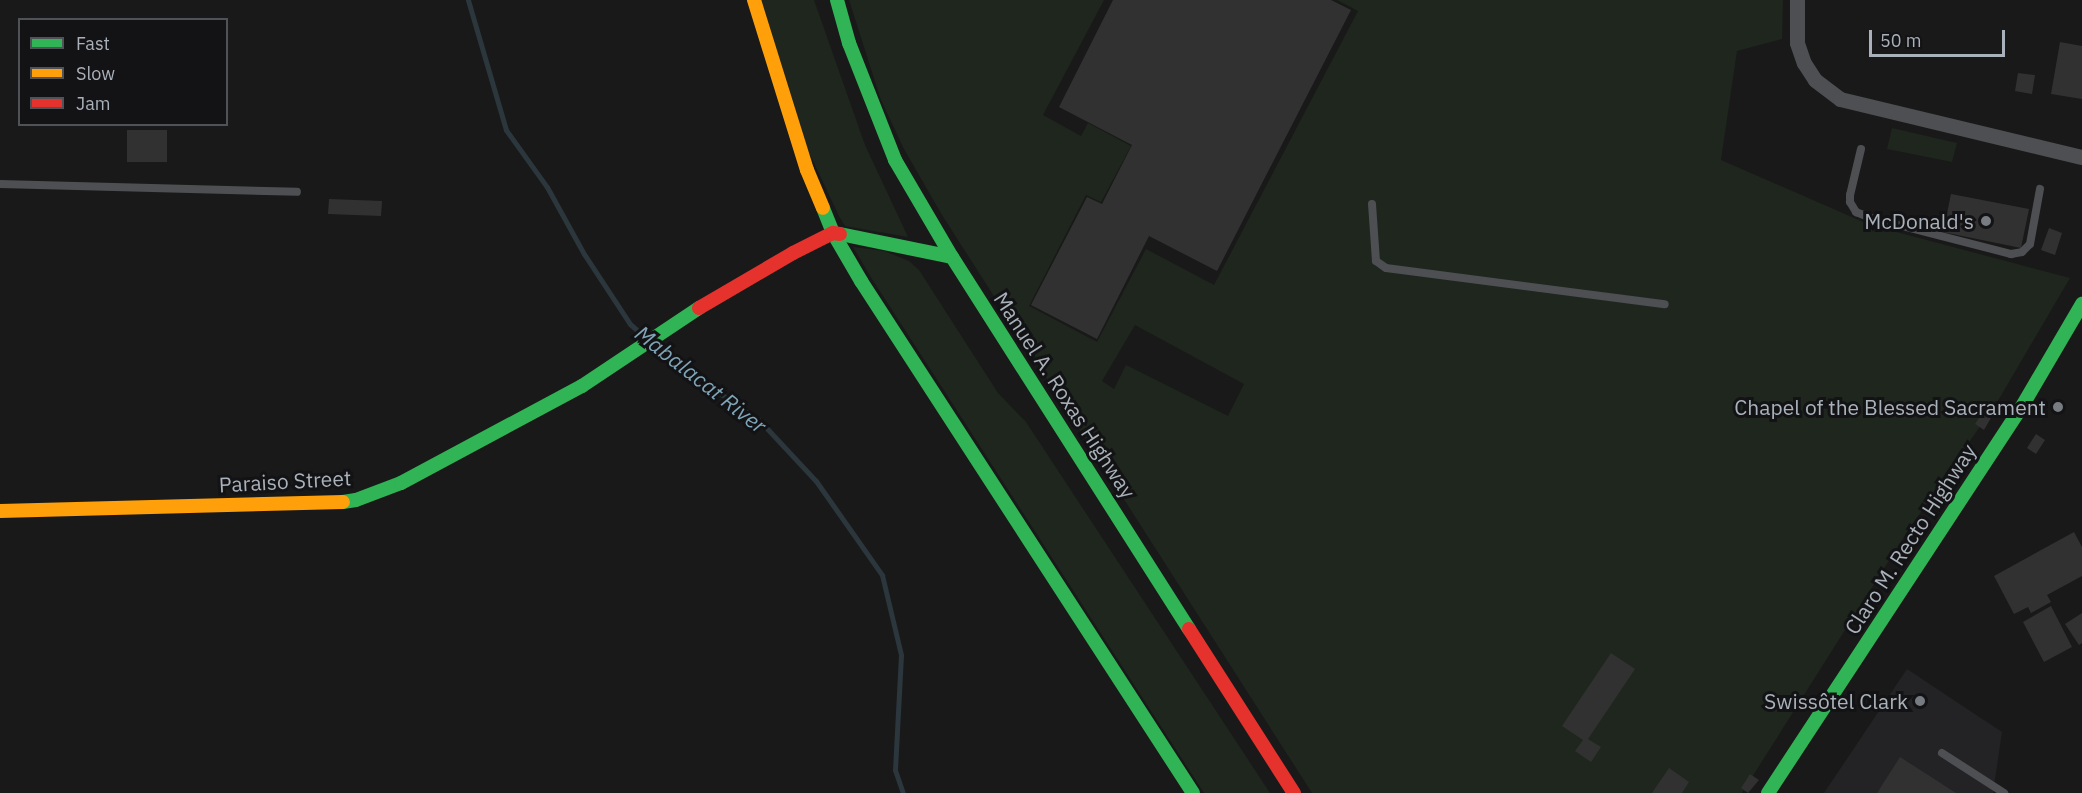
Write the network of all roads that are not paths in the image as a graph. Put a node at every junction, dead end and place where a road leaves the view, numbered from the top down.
1 (754, 0) edge
2 (837, 0) edge
3 (1797, 0) edge
4 (1861, 149) dead end
5 (2082, 158) edge
6 (0, 184) edge
7 (2040, 189) dead end
8 (297, 192) dead end
9 (1372, 204) dead end
10 (833, 233) junction
11 (952, 257) junction
12 (1665, 304) dead end
13 (2082, 304) edge
14 (2078, 322) edge
15 (0, 511) edge
16 (1942, 753) dead end
17 (1193, 793) edge
18 (1294, 793) edge
19 (1768, 793) edge
20 (2004, 793) edge

1 - 10 main road
2 - 11 main road, Manuel A. Roxas Highway
3 - 5 street
4 - 7 lane
6 - 8 lane
9 - 12 lane
10 - 11 main road
10 - 15 main road, Paraiso Street
10 - 17 main road
11 - 18 main road, Manuel A. Roxas Highway
13 - 14 main road, Claro M. Recto Highway
14 - 19 main road, Claro M. Recto Highway
16 - 20 lane

